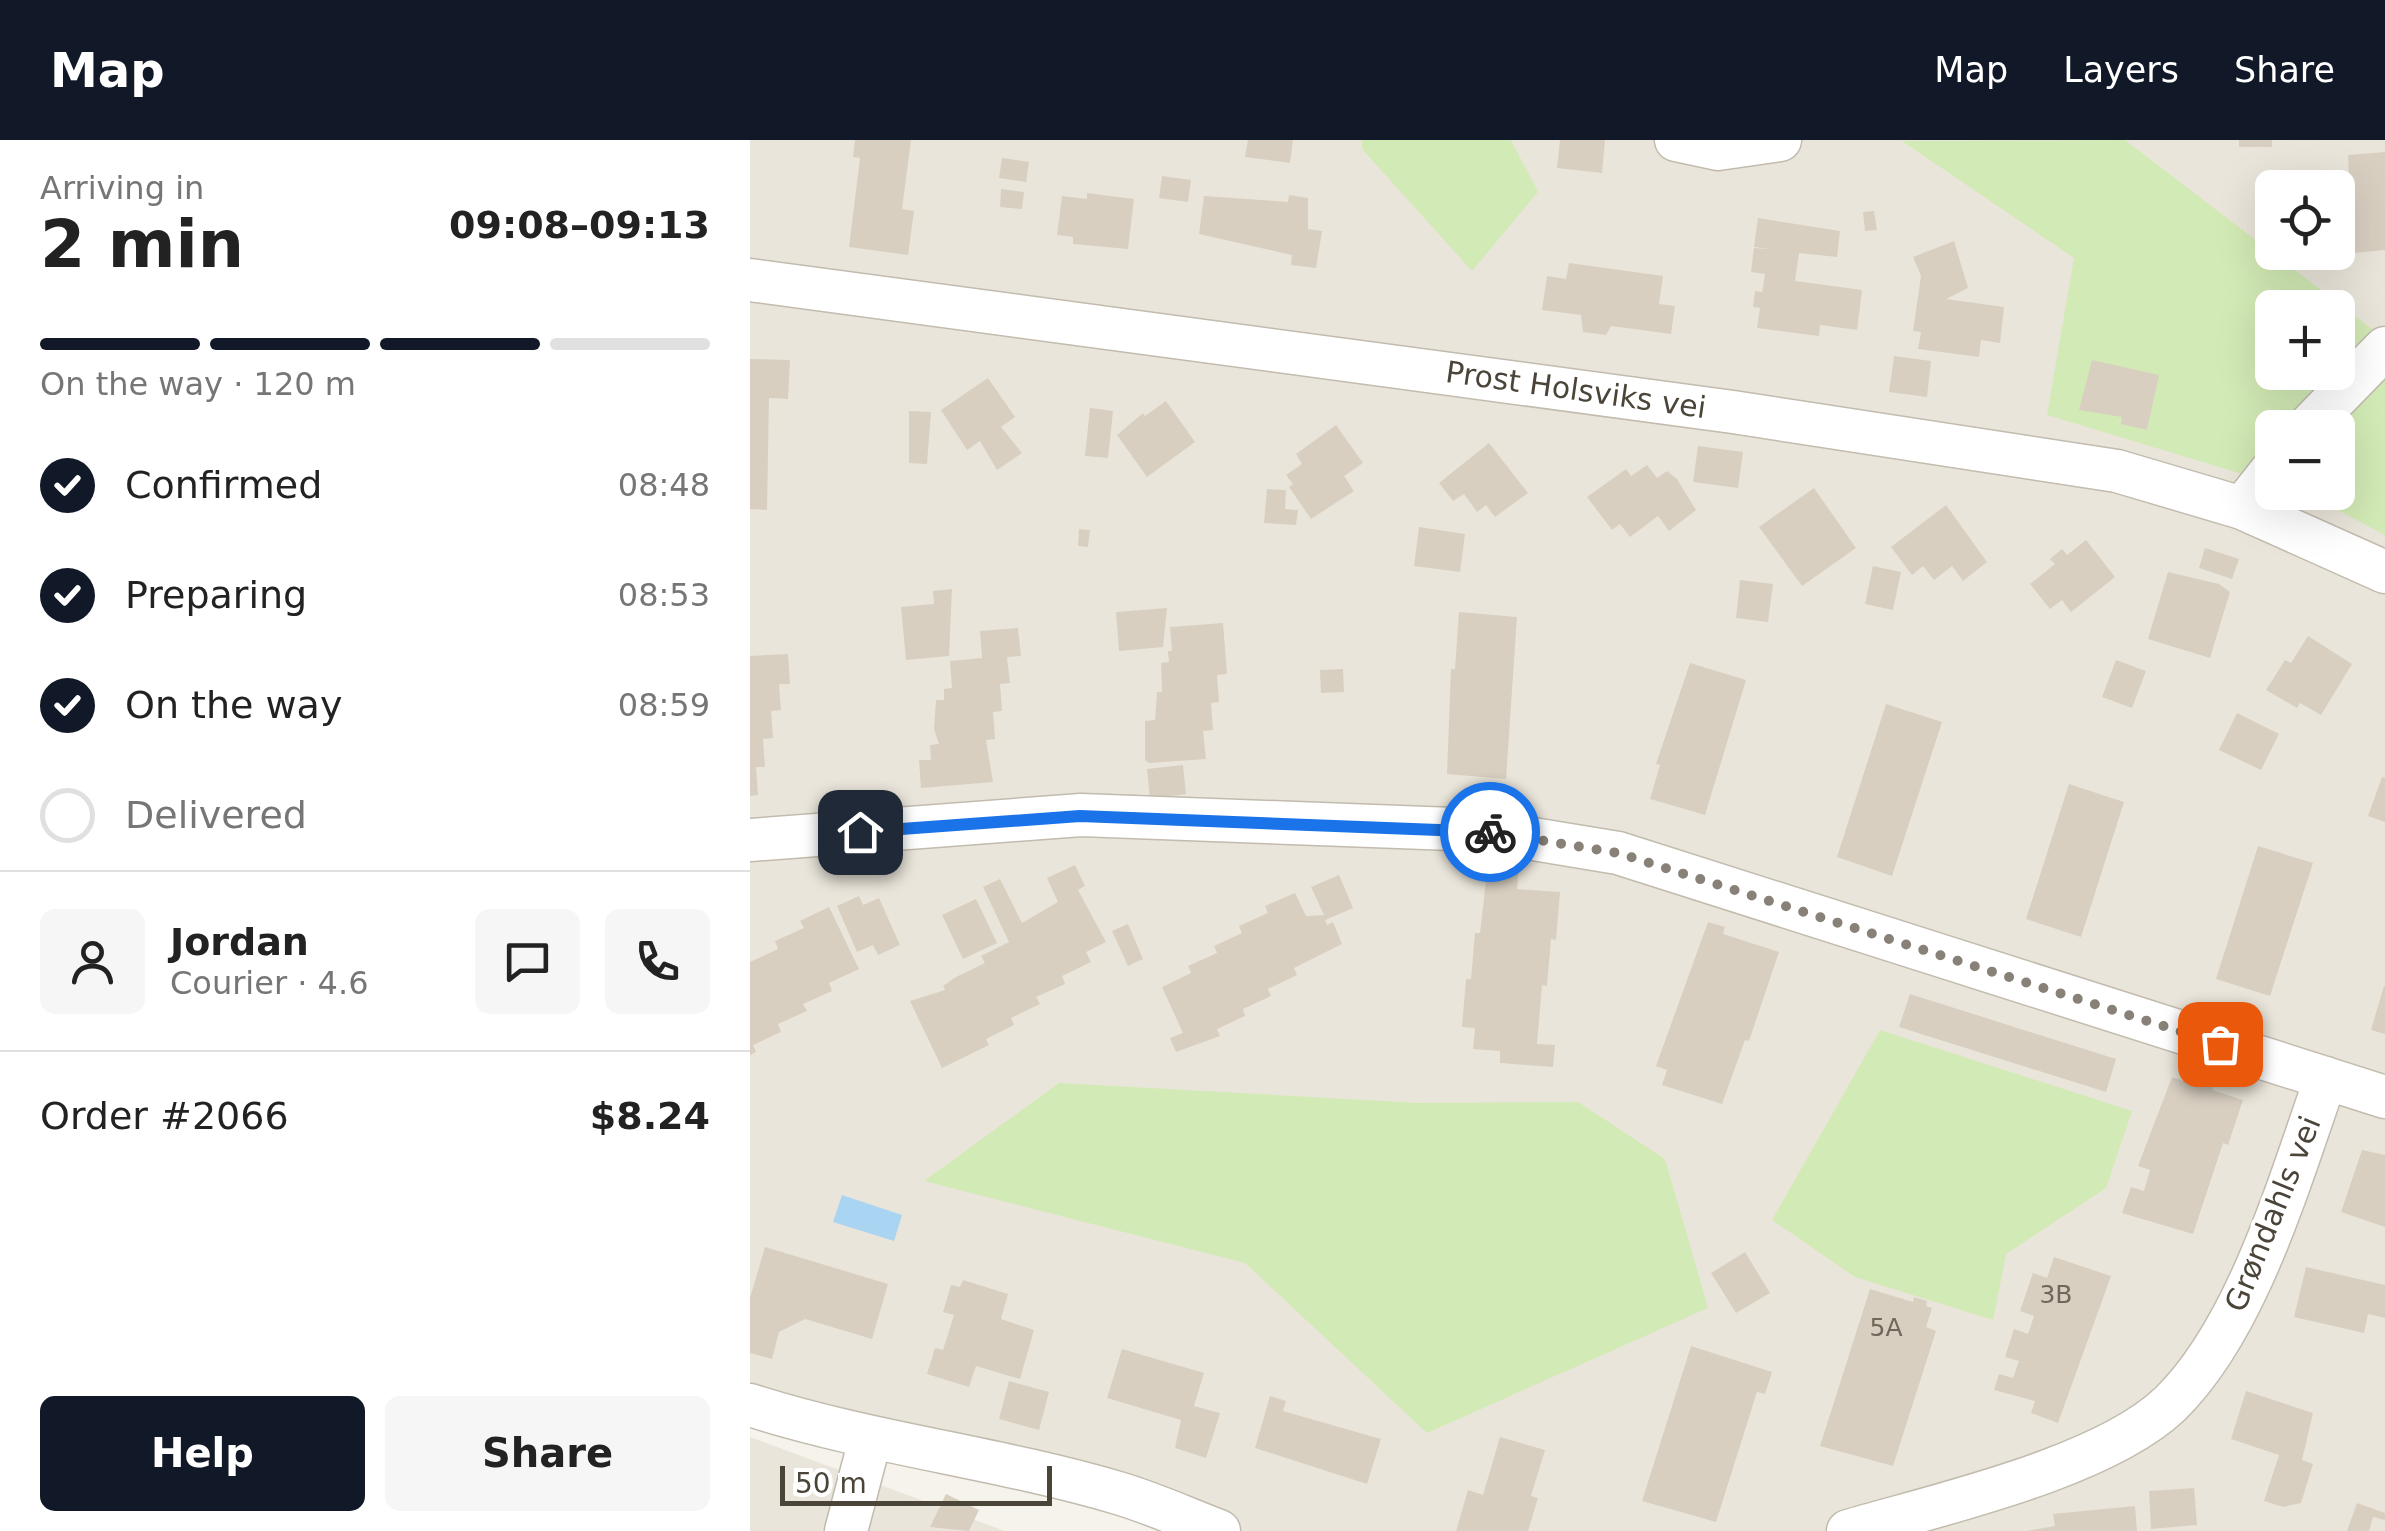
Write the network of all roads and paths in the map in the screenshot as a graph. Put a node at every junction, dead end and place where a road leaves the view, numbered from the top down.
1 (1676, 140) edge
2 (1780, 140) edge
3 (750, 280) edge
4 (2385, 348) edge
5 (2325, 410) edge
6 (2255, 492) edge
7 (2242, 508) junction
8 (2385, 572) edge
9 (750, 840) edge
10 (2326, 1078) junction
11 (2385, 1097) edge
12 (750, 1405) edge
13 (870, 1440) junction
14 (846, 1531) edge
15 (1219, 1531) edge
16 (1848, 1531) edge

1 - 2 street
3 - 7 street, Prost Holsviks vei
4 - 5 street
6 - 7 street
7 - 8 street, Prost Holsviks vei
9 - 10 street
10 - 11 street
10 - 16 street, Grøndahls vei
12 - 13 street
13 - 14 street
13 - 15 street

